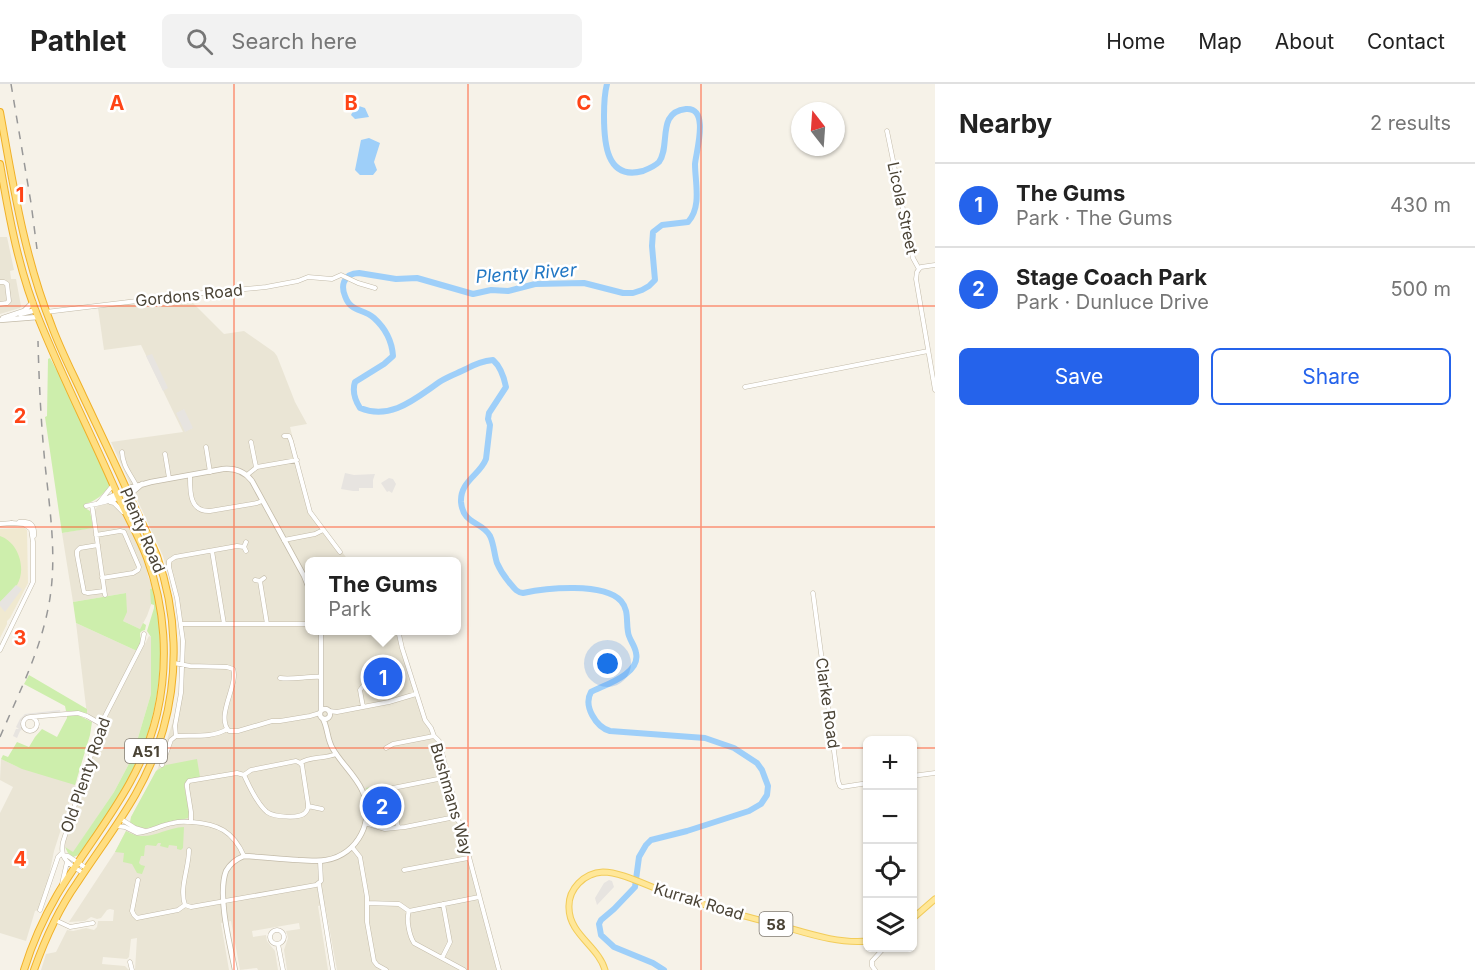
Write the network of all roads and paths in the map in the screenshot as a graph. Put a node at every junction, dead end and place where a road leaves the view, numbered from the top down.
1 (0, 112) edge
2 (887, 131) dead end
3 (0, 164) edge
4 (935, 265) edge
5 (919, 269) junction
6 (0, 282) edge
7 (375, 288) dead end
8 (33, 302) junction
9 (0, 304) edge
10 (46, 312) junction
11 (37, 314) junction
12 (0, 319) edge
13 (928, 351) junction
14 (745, 387) dead end
15 (935, 390) edge
16 (284, 436) dead end
17 (251, 442) dead end
18 (206, 447) dead end
19 (122, 452) dead end
20 (165, 454) dead end
21 (297, 460) junction
22 (256, 468) junction
23 (210, 471) junction
24 (188, 475) junction
25 (248, 476) junction
26 (169, 478) junction
27 (113, 484) junction
28 (137, 487) junction
29 (127, 491) junction
30 (118, 495) junction
31 (262, 500) junction
32 (108, 501) junction
33 (100, 502) junction
34 (92, 505) junction
35 (86, 506) dead end
36 (128, 516) junction
37 (0, 524) edge
38 (322, 530) junction
39 (96, 535) junction
40 (284, 540) junction
41 (98, 544) junction
42 (245, 547) dead end
43 (212, 551) junction
44 (340, 552) dead end
45 (102, 578) junction
46 (305, 579) edge
47 (260, 580) dead end
48 (813, 593) dead end
49 (181, 624) junction
50 (224, 624) junction
51 (267, 624) junction
52 (305, 625) edge
53 (144, 634) dead end
54 (320, 635) edge
55 (399, 635) edge
56 (0, 648) edge
57 (173, 666) junction
58 (182, 666) junction
59 (371, 670) dead end
60 (321, 676) junction
61 (280, 678) dead end
62 (416, 694) junction
63 (363, 707) junction
64 (325, 714) junction
65 (52, 716) junction
66 (30, 717) junction
67 (101, 724) junction
68 (37, 727) junction
69 (227, 729) junction
70 (176, 736) junction
71 (434, 736) junction
72 (386, 748) dead end
73 (335, 752) junction
74 (300, 764) junction
75 (162, 765) dead end
76 (935, 773) edge
77 (244, 775) junction
78 (917, 775) edge
79 (448, 777) junction
80 (863, 784) edge
81 (308, 806) junction
82 (322, 808) dead end
83 (455, 817) junction
84 (121, 819) junction
85 (191, 822) junction
86 (366, 823) junction
87 (105, 824) junction
88 (117, 826) junction
89 (398, 828) junction
90 (145, 831) junction
91 (352, 847) junction
92 (189, 850) dead end
93 (62, 854) junction
94 (242, 857) junction
95 (468, 858) junction
96 (66, 861) junction
97 (318, 861) junction
98 (77, 865) junction
99 (404, 870) dead end
100 (85, 871) junction
101 (138, 880) dead end
102 (318, 884) junction
103 (60, 890) junction
104 (479, 897) junction
105 (935, 899) edge
106 (224, 901) junction
107 (367, 903) junction
108 (443, 904) junction
109 (185, 905) junction
110 (40, 910) dead end
111 (409, 911) junction
112 (917, 915) edge
113 (54, 920) junction
114 (93, 923) dead end
115 (863, 941) edge
116 (278, 944) dead end
117 (881, 952) edge
118 (442, 958) junction
119 (130, 962) dead end
120 (24, 970) edge
121 (34, 970) edge
122 (132, 970) edge
123 (235, 970) edge
124 (283, 970) edge
125 (333, 970) edge
126 (386, 970) edge
127 (464, 970) edge
128 (499, 970) edge
129 (606, 970) edge
130 (875, 970) edge

1 - 10 highway, Plenty Road / A51
2 - 5 street, Licola Street
3 - 8 highway, Plenty Road / A51
4 - 5 street
5 - 13 street, Licola Street
6 - 9 street
7 - 10 street, Gordons Road
8 - 11 highway, Plenty Road / A51
8 - 12 street
10 - 11 highway, Gordons Road
10 - 29 highway, Plenty Road / A51
11 - 12 street, Gordons Road
11 - 27 highway, Plenty Road / A51
13 - 14 street
13 - 15 street, Licola Street
16 - 21 street
17 - 22 street
18 - 23 street
19 - 28 street, Plenty Road
20 - 26 street
21 - 22 street
21 - 38 street
22 - 25 street
23 - 24 street
23 - 25 street
24 - 26 street
24 - 31 street
25 - 31 street
26 - 28 street
27 - 30 highway, Plenty Road / A51
27 - 33 street
28 - 29 street
29 - 30 highway
29 - 57 highway, Plenty Road / A51
30 - 32 street
30 - 33 street
30 - 36 highway, Plenty Road / A51
31 - 40 street
32 - 33 street
32 - 36 street
33 - 34 street
34 - 35 street
34 - 39 street
36 - 87 highway, Plenty Road / A51
37 - 56 street
38 - 40 street
38 - 44 street
39 - 41 street
39 - 45 street
40 - 46 street
41 - 45 street
41 - 45 street
42 - 43 street
43 - 49 street
43 - 50 street
47 - 51 street
48 - 80 street, Clarke Road
49 - 50 street
49 - 58 street
50 - 51 street
51 - 52 street
53 - 67 street, Old Plenty Road
54 - 60 street
55 - 62 street, Bushmans Way
57 - 58 street
57 - 84 highway, Plenty Road / A51
58 - 69 street
58 - 70 street
59 - 63 street
60 - 61 street
60 - 64 street
62 - 63 street
62 - 71 street, Bushmans Way
63 - 64 street
64 - 69 street
64 - 73 street
65 - 66 street
65 - 67 street
65 - 68 street
66 - 68 street
66 - 68 street
67 - 93 street, Old Plenty Road
69 - 70 street
70 - 75 street
71 - 72 street
71 - 79 street, Bushmans Way
73 - 74 street
73 - 86 street
74 - 77 street
74 - 81 street
76 - 78 street
77 - 81 street
77 - 85 street
79 - 83 street, Bushmans Way
79 - 89 street
81 - 82 street
83 - 89 street
83 - 95 street, Bushmans Way
84 - 87 highway
84 - 88 highway, Plenty Road / A51
84 - 90 street
85 - 90 street
85 - 94 street
86 - 89 street
86 - 91 street
87 - 98 highway, Plenty Road / A51
88 - 90 street
88 - 100 highway, Plenty Road / A51
91 - 97 street
91 - 107 street
92 - 109 street
93 - 96 street, Old Plenty Road
93 - 98 street, Old Plenty Road
93 - 110 street, Old Plenty Road
94 - 97 street
94 - 106 street
95 - 99 street
95 - 104 street, Bushmans Way
96 - 98 street, Old Plenty Road
96 - 103 street
97 - 102 street
98 - 100 street
98 - 103 highway, Plenty Road / A51
100 - 113 highway, Plenty Road / A51
101 - 109 street
102 - 106 street
102 - 125 street
103 - 120 highway, Plenty Road / A51
104 - 108 street
104 - 128 street, Bushmans Way
105 - 112 main road
106 - 109 street
106 - 123 street
107 - 111 street
107 - 126 street
108 - 111 street
108 - 118 street
111 - 118 street
113 - 114 street
113 - 121 highway, Plenty Road / A51
115 - 129 main road, Kurrak Road / 58
116 - 124 street
117 - 130 street
118 - 127 street
119 - 122 street

